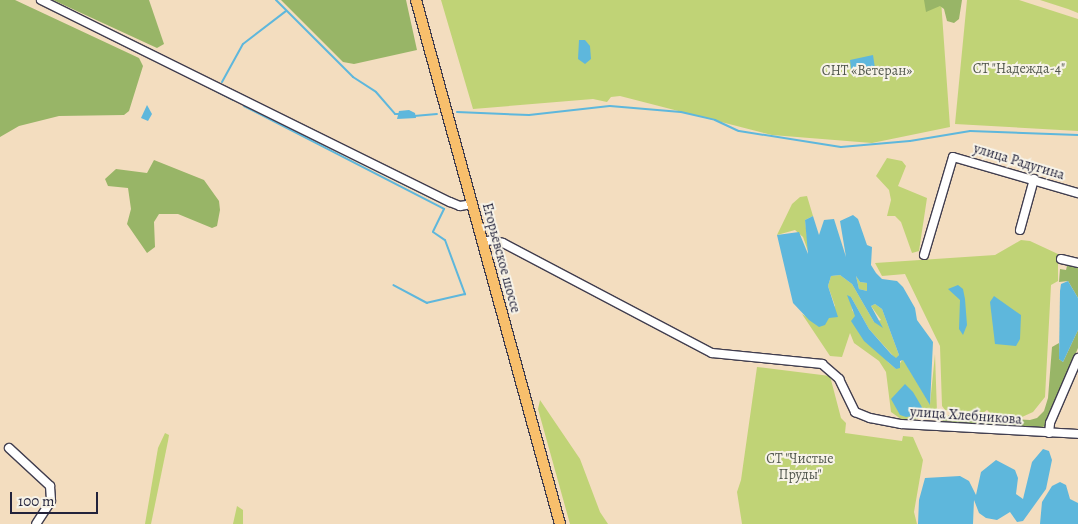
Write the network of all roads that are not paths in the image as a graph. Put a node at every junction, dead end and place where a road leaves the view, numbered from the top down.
1 (41, 0) edge
2 (416, 0) edge
3 (1034, 179) junction
4 (1078, 192) edge
5 (472, 204) junction
6 (1020, 230) dead end
7 (482, 242) junction
8 (924, 255) dead end
9 (1062, 259) dead end
10 (1078, 264) edge
11 (1078, 358) edge
12 (1069, 379) junction
13 (1078, 381) edge
14 (1049, 433) junction
15 (1078, 434) edge
16 (9, 448) dead end
17 (36, 524) edge
18 (560, 524) edge

1 - 5 street
2 - 5 main road, Егорьевское шоссе
3 - 4 street, улица Радугина
3 - 6 street
3 - 8 street, улица Радугина
5 - 7 main road, Егорьевское шоссе
7 - 14 street, улица Хлебникова
7 - 18 main road, Егорьевское шоссе
9 - 10 street
11 - 12 street
12 - 13 street
12 - 14 street
14 - 15 street, улица Хлебникова
16 - 17 street

